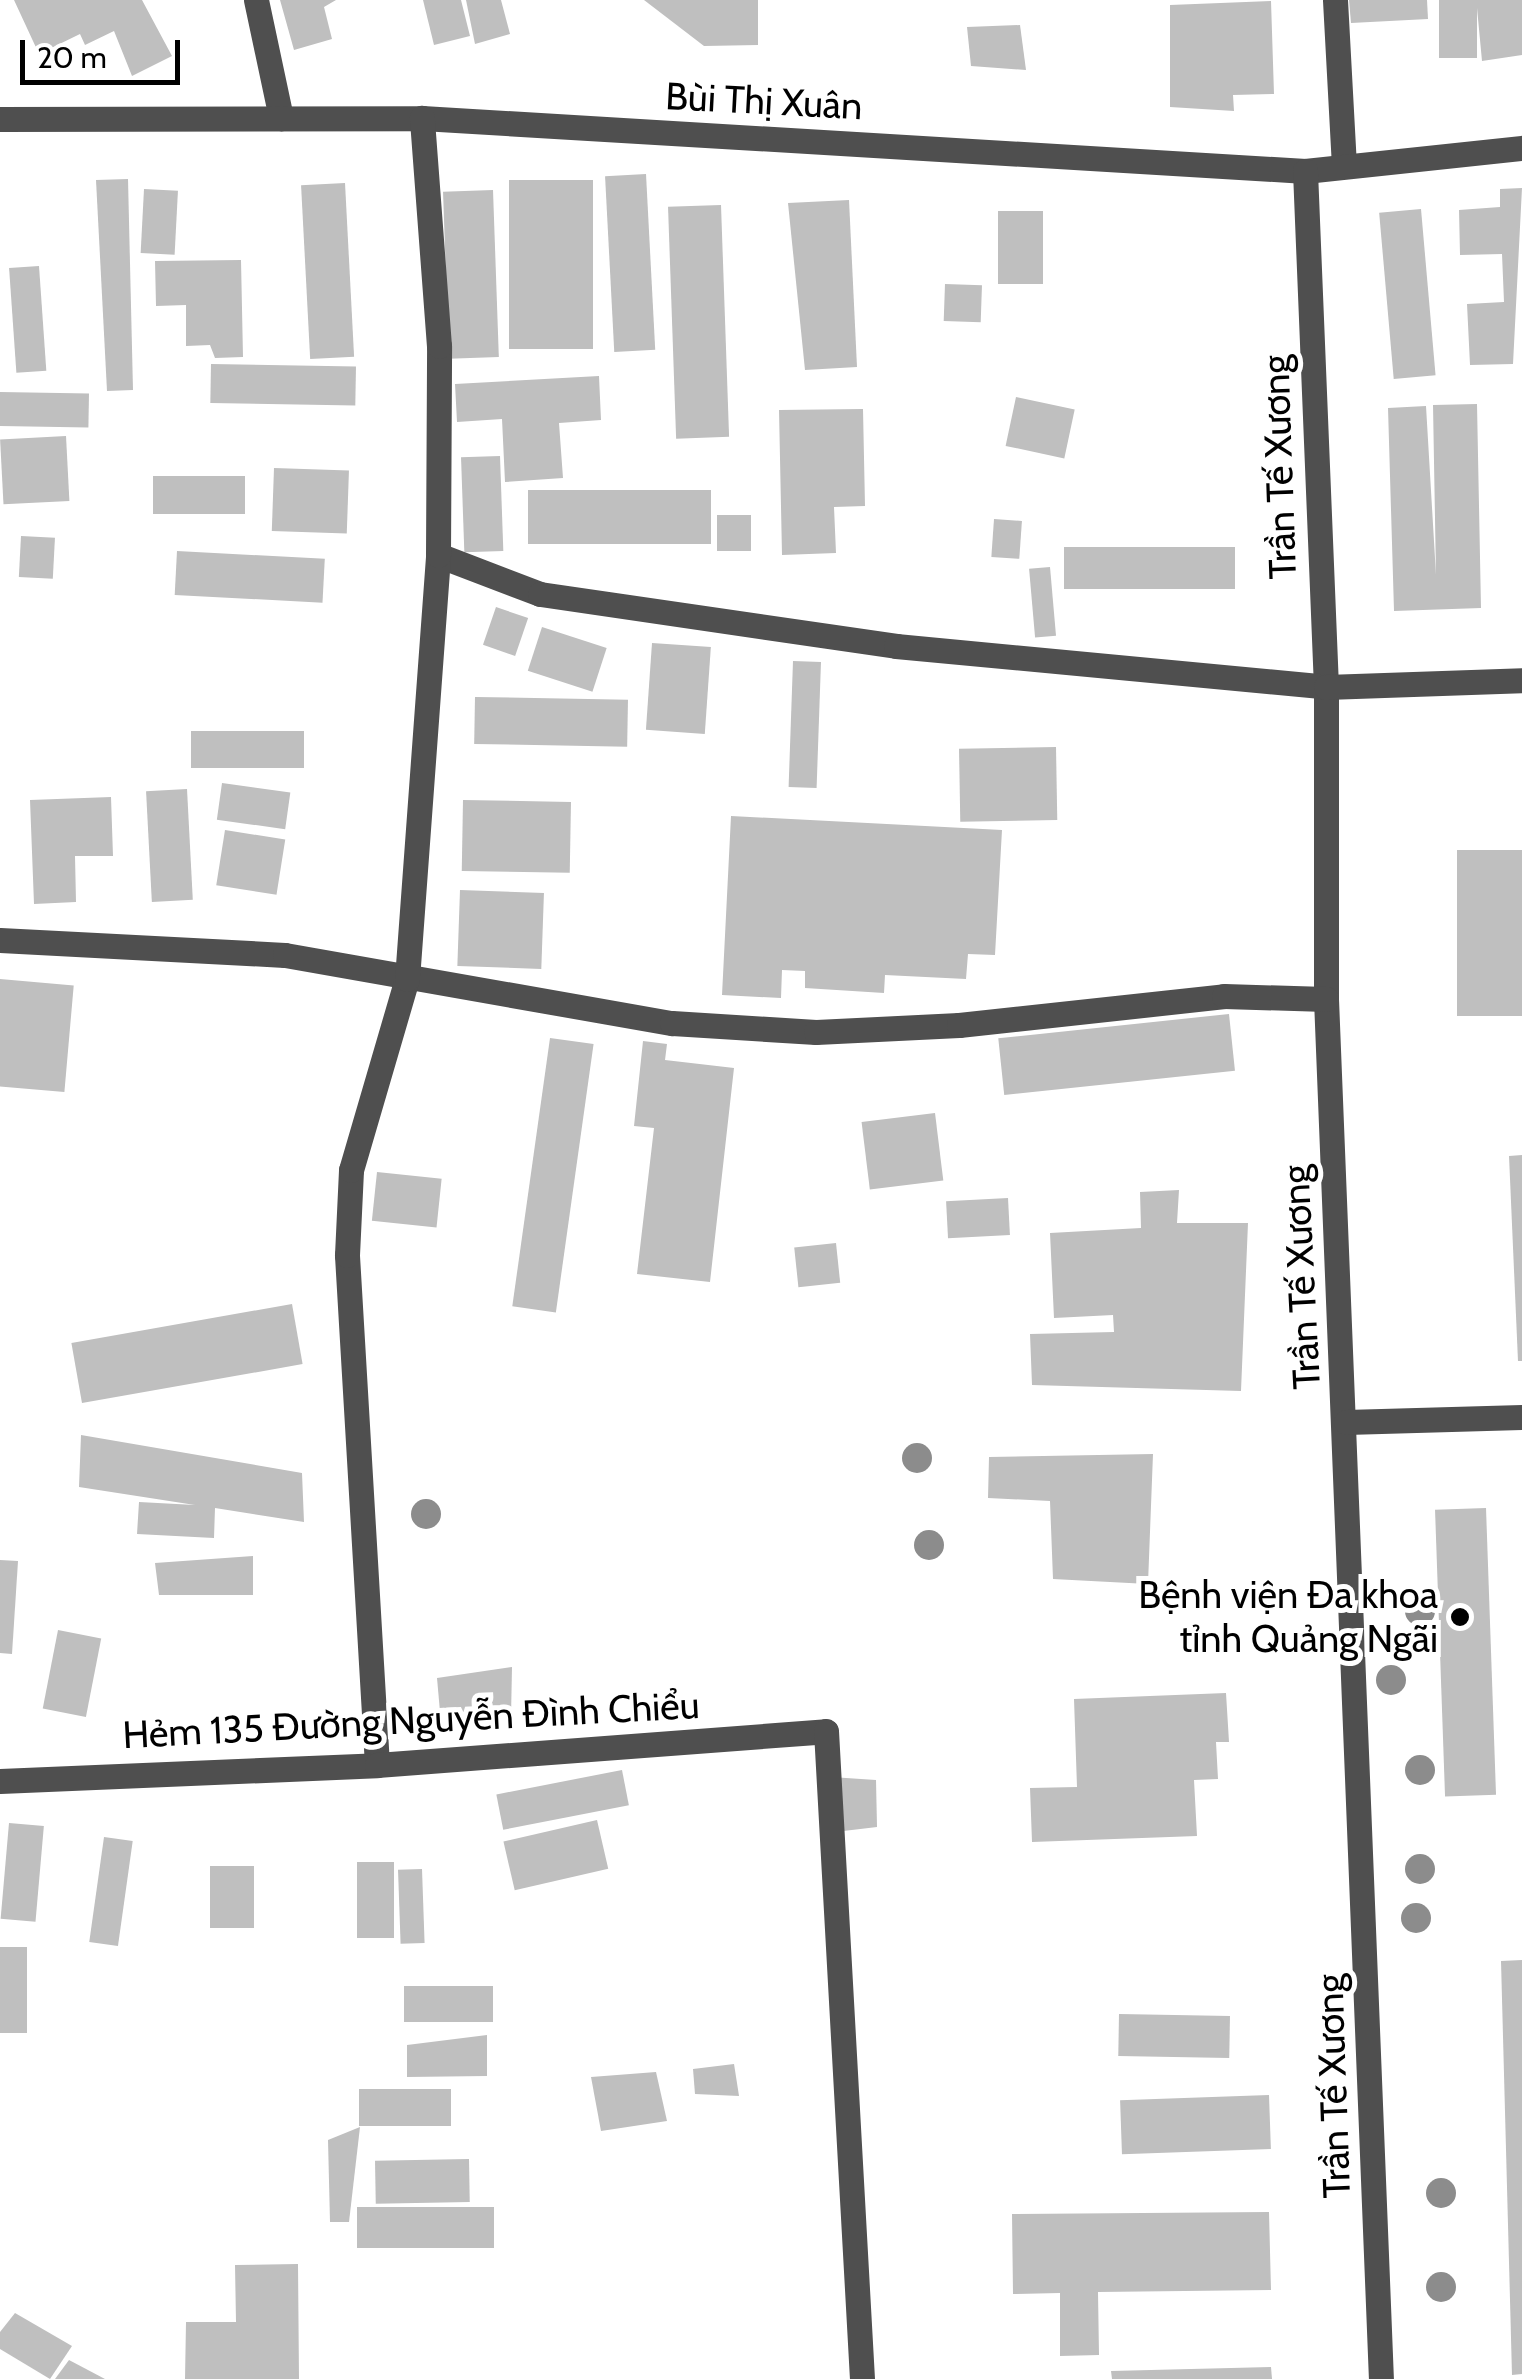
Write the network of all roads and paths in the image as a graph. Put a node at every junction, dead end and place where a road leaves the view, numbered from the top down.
1 (256, 0) edge
2 (1336, 0) edge
3 (280, 118) junction
4 (422, 118) junction
5 (0, 119) edge
6 (1522, 148) edge
7 (1344, 164) junction
8 (1305, 171) junction
9 (438, 554) junction
10 (1522, 680) edge
11 (1326, 686) junction
12 (0, 940) edge
13 (407, 979) junction
14 (1326, 999) junction
15 (1522, 1417) edge
16 (1346, 1422) junction
17 (377, 1765) junction
18 (0, 1781) edge
19 (862, 2379) edge
20 (1381, 2379) edge

1 - 3 street
2 - 7 street
3 - 4 street, Bùi Thị Xuân
3 - 5 street, Bùi Thị Xuân
4 - 8 street, Bùi Thị Xuân
4 - 9 street
6 - 7 street, Bùi Thị Xuân
7 - 8 street, Bùi Thị Xuân
8 - 11 street, Trần Tế Xương
9 - 11 street
9 - 13 street
10 - 11 street
11 - 14 street, Trần Tế Xương
12 - 13 street
13 - 14 street
13 - 17 street
14 - 16 street, Trần Tế Xương
15 - 16 street
16 - 20 street, Trần Tế Xương
17 - 18 street, Hẻm 135 Đường Nguyễn Đình Chiểu
17 - 19 street, Hẻm 135 Đường Nguyễn Đình Chiểu

